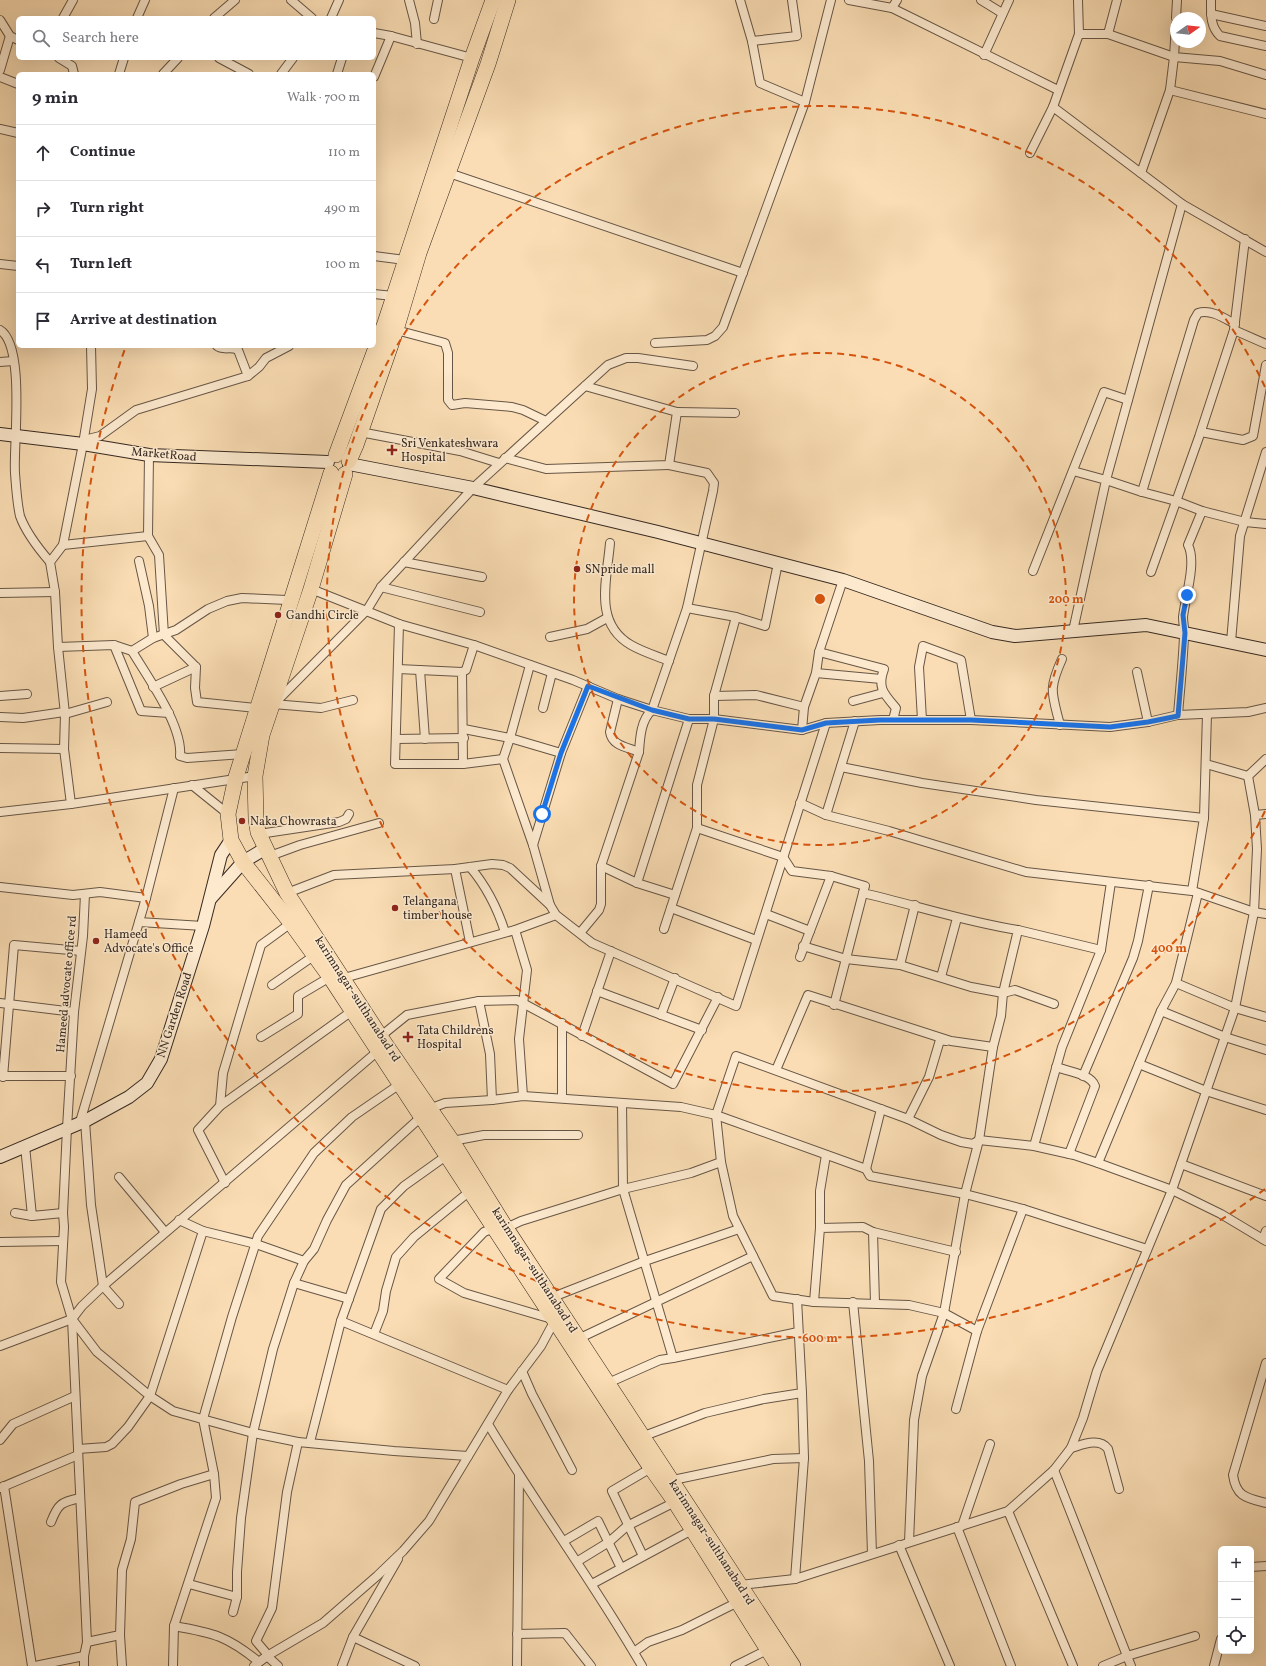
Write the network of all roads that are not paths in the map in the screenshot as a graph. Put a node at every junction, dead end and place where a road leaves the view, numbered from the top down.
1 (73, 0) edge
2 (145, 0) edge
3 (236, 0) edge
4 (291, 0) edge
5 (339, 0) edge
6 (409, 0) edge
7 (438, 0) edge
8 (494, 0) edge
9 (508, 0) edge
10 (740, 0) edge
11 (792, 0) edge
12 (831, 0) edge
13 (849, 0) edge
14 (897, 0) edge
15 (981, 0) edge
16 (1009, 0) edge
17 (1078, 0) edge
18 (1117, 0) edge
19 (1177, 0) edge
20 (1210, 0) edge
21 (892, 8) junction
22 (1176, 12) edge
23 (1002, 13) junction
24 (1211, 14) junction
25 (64, 16) edge
26 (140, 16) edge
27 (216, 16) edge
28 (309, 16) edge
29 (332, 16) edge
30 (434, 19) dead end
31 (0, 20) edge
32 (1266, 26) edge
33 (376, 33) edge
34 (1079, 34) junction
35 (1108, 34) junction
36 (10, 36) junction
37 (391, 36) junction
38 (16, 39) edge
39 (752, 41) junction
40 (417, 44) junction
41 (1266, 46) edge
42 (1175, 48) edge
43 (984, 55) junction
44 (1174, 57) junction
45 (472, 58) junction
46 (62, 60) edge
47 (123, 60) edge
48 (176, 60) edge
49 (223, 60) edge
50 (292, 60) edge
51 (342, 60) edge
52 (0, 70) edge
53 (74, 72) edge
54 (120, 72) edge
55 (165, 72) edge
56 (244, 72) edge
57 (282, 72) edge
58 (338, 72) edge
59 (376, 72) edge
60 (1266, 75) edge
61 (0, 77) edge
62 (16, 83) edge
63 (1058, 90) junction
64 (1170, 90) junction
65 (805, 102) junction
66 (1053, 107) junction
67 (1266, 114) edge
68 (0, 129) edge
69 (16, 133) edge
70 (1030, 153) dead end
71 (442, 171) junction
72 (1141, 173) junction
73 (1182, 204) junction
74 (1245, 239) junction
75 (1266, 252) edge
76 (376, 256) edge
77 (405, 260) junction
78 (0, 264) edge
79 (16, 266) edge
80 (743, 273) junction
81 (376, 294) edge
82 (393, 296) junction
83 (1234, 327) junction
84 (0, 330) edge
85 (384, 330) edge
86 (655, 343) dead end
87 (1266, 344) edge
88 (91, 348) edge
89 (220, 348) edge
90 (232, 348) edge
91 (232, 348) edge
92 (285, 348) edge
93 (13, 361) junction
94 (0, 362) edge
95 (1266, 365) edge
96 (693, 366) dead end
97 (248, 376) junction
98 (585, 386) junction
99 (1128, 400) junction
100 (677, 412) junction
101 (735, 413) dead end
102 (546, 422) junction
103 (360, 432) junction
104 (1201, 432) junction
105 (0, 434) edge
106 (17, 436) junction
107 (84, 442) junction
108 (1266, 452) edge
109 (149, 455) junction
110 (502, 461) junction
111 (340, 465) junction
112 (669, 465) junction
113 (1073, 471) junction
114 (1106, 480) junction
115 (473, 488) junction
116 (1142, 492) junction
117 (1176, 501) junction
118 (1202, 511) junction
119 (1244, 522) junction
120 (1266, 524) edge
121 (148, 536) junction
122 (610, 543) dead end
123 (702, 543) junction
124 (62, 544) junction
125 (139, 561) dead end
126 (50, 562) junction
127 (404, 562) junction
128 (778, 564) junction
129 (1033, 571) dead end
130 (1151, 572) dead end
131 (482, 577) dead end
132 (843, 580) junction
133 (381, 587) junction
134 (311, 589) junction
135 (55, 592) junction
136 (0, 593) edge
137 (290, 608) junction
138 (687, 608) junction
139 (367, 610) junction
140 (480, 612) dead end
141 (736, 617) junction
142 (607, 618) junction
143 (400, 624) junction
144 (1073, 631) junction
145 (1185, 633) junction
146 (164, 635) junction
147 (550, 637) dead end
148 (153, 638) junction
149 (1231, 642) junction
150 (114, 645) junction
151 (474, 645) junction
152 (58, 647) junction
153 (1266, 650) edge
154 (132, 651) junction
155 (819, 652) junction
156 (1062, 659) dead end
157 (669, 661) junction
158 (530, 664) junction
159 (196, 667) junction
160 (398, 669) junction
161 (420, 670) junction
162 (462, 672) junction
163 (1137, 672) dead end
164 (552, 673) junction
165 (816, 673) junction
166 (880, 679) junction
167 (588, 686) junction
168 (153, 687) junction
169 (883, 693) junction
170 (27, 694) dead end
171 (0, 696) edge
172 (714, 696) junction
173 (618, 699) junction
174 (353, 700) dead end
175 (854, 701) dead end
176 (107, 702) dead end
177 (267, 706) junction
178 (804, 707) junction
179 (543, 708) dead end
180 (1266, 708) edge
181 (652, 710) junction
182 (65, 713) junction
183 (169, 713) junction
184 (1207, 714) junction
185 (1178, 716) junction
186 (0, 717) edge
187 (689, 719) junction
188 (714, 719) junction
189 (893, 720) junction
190 (922, 720) junction
191 (971, 720) junction
192 (855, 721) junction
193 (1148, 722) junction
194 (826, 723) junction
195 (1060, 725) junction
196 (464, 729) junction
197 (802, 730) junction
198 (464, 738) junction
199 (510, 738) junction
200 (396, 739) junction
201 (425, 739) junction
202 (0, 748) edge
203 (64, 749) junction
204 (639, 752) junction
205 (561, 753) junction
206 (243, 754) junction
207 (503, 759) junction
208 (1266, 759) edge
209 (463, 764) junction
210 (1206, 764) junction
211 (841, 767) junction
212 (255, 776) junction
213 (1248, 776) junction
214 (236, 777) junction
215 (192, 785) junction
216 (174, 788) junction
217 (800, 803) junction
218 (71, 804) junction
219 (0, 812) edge
220 (228, 814) junction
221 (349, 814) dead end
222 (1266, 814) edge
223 (826, 815) junction
224 (1255, 815) junction
225 (1204, 818) junction
226 (379, 823) dead end
227 (697, 828) junction
228 (260, 834) junction
229 (231, 840) junction
230 (532, 845) junction
231 (268, 852) junction
232 (783, 857) junction
233 (243, 862) junction
234 (601, 866) junction
235 (470, 867) junction
236 (454, 869) junction
237 (831, 876) junction
238 (1111, 882) junction
239 (637, 883) junction
240 (1149, 885) junction
241 (0, 887) edge
242 (1195, 892) junction
243 (287, 893) junction
244 (863, 893) junction
245 (85, 894) junction
246 (675, 895) junction
247 (146, 898) junction
248 (208, 900) junction
249 (550, 905) junction
250 (915, 905) junction
251 (671, 908) junction
252 (1254, 912) junction
253 (766, 914) junction
254 (1266, 914) edge
255 (556, 915) junction
256 (957, 918) junction
257 (139, 922) junction
258 (291, 923) junction
259 (203, 926) junction
260 (664, 929) dead end
261 (515, 930) junction
262 (1018, 930) junction
263 (810, 931) junction
264 (505, 932) junction
265 (580, 933) junction
266 (756, 940) junction
267 (470, 942) junction
268 (803, 946) junction
269 (81, 950) junction
270 (1101, 950) junction
271 (611, 951) junction
272 (315, 955) junction
273 (800, 957) dead end
274 (846, 959) junction
275 (900, 965) junction
276 (941, 977) junction
277 (337, 978) junction
278 (675, 978) junction
279 (1176, 984) junction
280 (272, 985) dead end
281 (597, 991) junction
282 (1003, 993) junction
283 (718, 997) junction
284 (479, 1001) junction
285 (4, 1003) edge
286 (524, 1003) junction
287 (1054, 1004) dead end
288 (834, 1005) junction
289 (1235, 1008) junction
290 (352, 1011) junction
291 (1161, 1011) junction
292 (74, 1012) junction
293 (660, 1015) junction
294 (1266, 1017) edge
295 (562, 1023) junction
296 (702, 1030) junction
297 (381, 1036) junction
298 (582, 1036) junction
299 (261, 1037) dead end
300 (1225, 1037) junction
301 (951, 1041) junction
302 (993, 1047) junction
303 (1266, 1050) edge
304 (378, 1051) junction
305 (1139, 1064) junction
306 (1056, 1067) junction
307 (776, 1070) junction
308 (71, 1076) junction
309 (1083, 1076) junction
310 (2, 1077) edge
311 (400, 1084) junction
312 (1206, 1092) junction
313 (523, 1096) junction
314 (562, 1098) junction
315 (492, 1100) junction
316 (622, 1103) junction
317 (220, 1106) junction
318 (881, 1108) junction
319 (1266, 1110) edge
320 (425, 1113) junction
321 (716, 1115) junction
322 (908, 1118) junction
323 (83, 1122) junction
324 (67, 1128) junction
325 (578, 1135) dead end
326 (979, 1140) junction
327 (452, 1141) junction
328 (25, 1146) junction
329 (1034, 1146) junction
330 (826, 1154) junction
331 (1069, 1154) junction
332 (446, 1156) junction
333 (0, 1157) edge
334 (721, 1162) junction
335 (1098, 1163) junction
336 (1181, 1164) junction
337 (866, 1169) junction
338 (119, 1177) dead end
339 (225, 1182) junction
340 (623, 1189) junction
341 (1172, 1190) junction
342 (470, 1191) junction
343 (965, 1194) junction
344 (1266, 1196) edge
345 (1023, 1209) junction
346 (16, 1213) dead end
347 (63, 1213) junction
348 (32, 1216) junction
349 (179, 1220) junction
350 (500, 1228) junction
351 (820, 1228) junction
352 (739, 1229) junction
353 (203, 1231) junction
354 (1266, 1231) edge
355 (165, 1232) junction
356 (873, 1232) junction
357 (1264, 1240) edge
358 (63, 1241) junction
359 (0, 1242) edge
360 (256, 1244) junction
361 (1147, 1249) junction
362 (956, 1252) junction
363 (753, 1256) junction
364 (304, 1261) junction
365 (645, 1261) junction
366 (294, 1284) junction
367 (103, 1286) junction
368 (349, 1299) junction
369 (797, 1299) junction
370 (657, 1302) junction
371 (814, 1302) junction
372 (853, 1302) junction
373 (875, 1303) junction
374 (119, 1304) dead end
375 (556, 1308) junction
376 (944, 1313) junction
377 (72, 1319) junction
378 (341, 1322) junction
379 (977, 1331) junction
380 (798, 1332) junction
381 (374, 1334) junction
382 (580, 1338) junction
383 (0, 1346) edge
384 (673, 1358) junction
385 (1266, 1363) edge
386 (522, 1370) junction
387 (608, 1383) junction
388 (508, 1390) junction
389 (802, 1393) junction
390 (75, 1396) junction
391 (150, 1396) junction
392 (956, 1410) dead end
393 (203, 1419) junction
394 (488, 1424) junction
395 (253, 1434) junction
396 (644, 1436) junction
397 (0, 1440) edge
398 (298, 1442) junction
399 (310, 1442) junction
400 (990, 1444) dead end
401 (1071, 1448) junction
402 (78, 1452) junction
403 (468, 1456) junction
404 (804, 1458) junction
405 (651, 1468) junction
406 (572, 1470) dead end
407 (1054, 1470) junction
408 (214, 1474) junction
409 (519, 1476) junction
410 (672, 1480) junction
411 (2, 1487) edge
412 (1119, 1489) dead end
413 (80, 1498) junction
414 (675, 1502) junction
415 (1266, 1503) edge
416 (1008, 1511) junction
417 (51, 1522) dead end
418 (627, 1526) junction
419 (959, 1526) junction
420 (692, 1530) junction
421 (564, 1541) junction
422 (609, 1542) junction
423 (908, 1542) junction
424 (899, 1545) junction
425 (403, 1551) junction
426 (872, 1554) junction
427 (643, 1556) junction
428 (578, 1561) junction
429 (1254, 1566) edge
430 (1266, 1566) edge
431 (622, 1568) junction
432 (795, 1579) junction
433 (189, 1584) junction
434 (592, 1584) junction
435 (740, 1584) junction
436 (237, 1597) junction
437 (738, 1602) junction
438 (233, 1612) dead end
439 (174, 1626) junction
440 (516, 1634) junction
441 (120, 1635) junction
442 (1195, 1636) dead end
443 (353, 1637) junction
444 (88, 1642) junction
445 (773, 1647) junction
446 (1218, 1651) edge
447 (634, 1652) junction
448 (84, 1656) junction
449 (266, 1656) junction
450 (1127, 1656) junction
451 (257, 1664) edge
452 (32, 1666) edge
453 (36, 1666) edge
454 (84, 1666) edge
455 (122, 1666) edge
456 (173, 1666) edge
457 (278, 1666) edge
458 (342, 1666) edge
459 (415, 1666) edge
460 (517, 1666) edge
461 (591, 1666) edge
462 (642, 1666) edge
463 (735, 1666) edge
464 (778, 1666) edge
465 (793, 1666) edge
466 (950, 1666) edge
467 (1011, 1666) edge
468 (1073, 1666) edge
469 (1103, 1666) edge
470 (1131, 1666) edge
471 (1214, 1666) edge

1 - 25 street
2 - 26 street
3 - 27 street
4 - 28 street
5 - 29 street
6 - 40 street
7 - 30 street
8 - 45 highway
9 - 71 highway
10 - 39 street
11 - 39 street
12 - 65 street
13 - 21 street
14 - 21 street
15 - 23 street
16 - 23 street
17 - 34 street
18 - 35 street
19 - 22 street
20 - 24 street
21 - 43 street
23 - 43 street
24 - 32 street
24 - 41 street
31 - 36 street
33 - 37 street
34 - 35 street
34 - 63 street
35 - 44 street
36 - 38 street
36 - 52 street
37 - 40 street
37 - 59 street
39 - 65 street
40 - 45 street
42 - 44 street
43 - 63 street
44 - 60 street
44 - 64 street
45 - 71 highway
46 - 53 street
47 - 54 street
48 - 55 street
49 - 56 street
50 - 57 street
51 - 58 street
61 - 62 street
63 - 66 street
64 - 67 street
64 - 72 street
65 - 80 street
66 - 70 street
66 - 72 street
68 - 69 street
71 - 77 highway
71 - 80 street
71 - 85 highway
72 - 73 street
73 - 74 street
73 - 99 street
74 - 75 street
74 - 83 street
76 - 77 street
77 - 82 highway
78 - 79 street
80 - 86 street
81 - 82 street
82 - 85 highway
83 - 87 street
83 - 104 street
83 - 116 street
84 - 93 street
85 - 102 street
85 - 103 highway
85 - 111 highway
88 - 107 street
89 - 90 street
91 - 97 street
92 - 97 street
93 - 94 street
93 - 106 street
95 - 104 street
96 - 98 street
97 - 107 street
98 - 100 street
98 - 102 street
99 - 113 street
99 - 114 street
100 - 101 street
100 - 112 street
102 - 110 street
103 - 110 street
103 - 111 highway
104 - 117 street
105 - 106 street, MarketRoad
106 - 107 street, MarketRoad
106 - 126 street
107 - 109 street, MarketRoad
107 - 124 street
108 - 119 street
109 - 111 street, MarketRoad
109 - 121 street
110 - 112 street
110 - 115 street
111 - 115 street, MarketRoad
111 - 134 highway
111 - 137 highway
112 - 123 street
113 - 114 street
113 - 129 street
114 - 116 street
114 - 144 street
115 - 123 street, MarketRoad
115 - 127 street
116 - 117 street
117 - 118 street
117 - 130 street
118 - 119 street
118 - 145 street
119 - 120 street
119 - 149 street
121 - 124 street
121 - 146 street
122 - 142 street
123 - 128 street, MarketRoad
123 - 138 street
124 - 126 street
125 - 148 street
126 - 135 street
127 - 131 street
127 - 133 street
128 - 132 street, MarketRoad
128 - 141 street
132 - 144 street, MarketRoad
132 - 155 street
133 - 139 street
133 - 140 street
134 - 139 street
134 - 177 highway
135 - 136 street
135 - 152 street
137 - 146 street
137 - 177 highway
138 - 141 street
138 - 157 street
139 - 143 street
139 - 177 street
141 - 172 street
142 - 147 street
142 - 157 street
143 - 151 street
143 - 160 street
144 - 145 street, MarketRoad
145 - 149 street, MarketRoad
145 - 185 street
146 - 148 street
146 - 159 street
148 - 154 street
149 - 153 street, MarketRoad
150 - 152 street
150 - 154 street
150 - 183 street
151 - 158 street
151 - 162 street
152 - 182 street
154 - 168 street
155 - 165 street
155 - 166 street
156 - 195 street
157 - 181 street
158 - 164 street
158 - 199 street
159 - 168 street
159 - 177 street
160 - 161 street
160 - 200 street
161 - 162 street
161 - 201 street
162 - 196 street
163 - 193 street
164 - 167 street
164 - 179 street
165 - 166 street
165 - 178 street
166 - 169 street
167 - 173 street
167 - 205 street
168 - 183 street
169 - 175 street
169 - 189 street
170 - 171 street
172 - 178 street
172 - 188 street
173 - 181 street
173 - 204 street
174 - 177 street
176 - 182 street
177 - 206 highway
177 - 212 highway, karimnagar-sulthanabad rd
178 - 197 street
180 - 184 street
181 - 187 street
181 - 204 street
182 - 186 street
182 - 203 street
183 - 206 street
184 - 185 street
184 - 210 street
185 - 193 street
187 - 188 street
187 - 239 street
188 - 197 street
188 - 227 street
189 - 190 street
189 - 192 street
190 - 191 street
190 - 191 street
191 - 195 street
192 - 194 street
192 - 211 street
193 - 195 street
194 - 197 street
194 - 217 street
196 - 198 street
196 - 199 street
198 - 201 street
198 - 209 street
199 - 205 street
199 - 207 street
200 - 201 street
200 - 209 street
202 - 203 street
203 - 218 street
204 - 234 street
205 - 230 street
206 - 214 highway
207 - 209 street
207 - 230 street
208 - 213 street
210 - 213 street
210 - 225 street
211 - 223 street
211 - 225 street
212 - 214 street
212 - 228 highway, karimnagar-sulthanabad rd
213 - 224 street
214 - 215 street
214 - 220 highway
215 - 216 street
215 - 220 street
216 - 218 street
216 - 247 street
217 - 223 street
217 - 232 street
218 - 219 street
220 - 229 highway
221 - 228 street
222 - 224 street
223 - 238 street
224 - 252 street
225 - 242 street
226 - 231 street
227 - 232 street
227 - 246 street
228 - 231 highway, karimnagar-sulthanabad rd
229 - 233 highway
229 - 248 street, NN Garden Road
230 - 249 street
231 - 233 street
231 - 243 highway, karimnagar-sulthanabad rd
232 - 237 street
232 - 253 street
233 - 248 street
233 - 258 highway
234 - 239 street
234 - 265 street
235 - 236 street
235 - 249 street
235 - 264 street
236 - 243 street
236 - 267 street
237 - 244 street
237 - 263 street
238 - 240 street
238 - 270 street
239 - 246 street
240 - 242 street
240 - 309 street
241 - 245 street
242 - 252 street
242 - 279 street
243 - 277 highway, karimnagar-sulthanabad rd
244 - 250 street
244 - 274 street
245 - 247 street
245 - 269 street, Hameed advocate office rd
246 - 251 street
247 - 257 street
248 - 259 street, NN Garden Road
249 - 255 street
250 - 256 street
250 - 275 street
251 - 260 street
251 - 266 street
252 - 254 street
252 - 289 street
253 - 263 street
253 - 266 street
255 - 261 street
255 - 265 street
256 - 262 street
256 - 276 street
257 - 259 street
257 - 323 street
258 - 272 highway
258 - 317 street
259 - 323 street, NN Garden Road
261 - 264 street
261 - 286 street
262 - 270 street
262 - 282 street
263 - 268 street
264 - 267 street
265 - 271 street
266 - 283 street
267 - 277 street
268 - 273 street
268 - 274 street
269 - 285 street
269 - 292 street, Hameed advocate office rd
270 - 306 street
271 - 278 street
271 - 281 street
272 - 277 highway
272 - 280 street
274 - 275 street
274 - 288 street
275 - 276 street
276 - 282 street
277 - 290 highway
277 - 297 highway, karimnagar-sulthanabad rd
277 - 299 street
278 - 283 street
278 - 293 street
279 - 289 street
279 - 291 street
281 - 293 street
281 - 298 street
282 - 287 street
282 - 302 street
283 - 296 street
284 - 286 street
284 - 297 street
284 - 315 street
285 - 292 street
285 - 310 street
286 - 295 street
286 - 313 street
288 - 301 street
288 - 307 street
289 - 294 street
289 - 300 street
290 - 304 highway
290 - 317 street
291 - 300 street
291 - 305 street
292 - 308 street, Hameed advocate office rd
293 - 296 street
295 - 298 street
295 - 314 street
296 - 298 street
297 - 320 highway, karimnagar-sulthanabad rd
300 - 303 street
300 - 312 street
301 - 302 street
301 - 322 street
302 - 326 street
304 - 311 highway
304 - 339 street
305 - 312 street
305 - 335 street
306 - 309 street
306 - 329 street
307 - 318 street
307 - 321 street
308 - 310 street
308 - 324 street, Hameed advocate office rd
309 - 331 street
311 - 320 highway
311 - 360 street
312 - 319 street
312 - 336 street
313 - 314 street
313 - 315 street
314 - 316 street
315 - 320 street
316 - 321 street
316 - 340 street
317 - 339 street
318 - 322 street
318 - 337 street
320 - 327 highway, karimnagar-sulthanabad rd
320 - 332 highway
320 - 364 street
321 - 330 street
321 - 334 street
322 - 326 street
323 - 324 street, NN Garden Road
323 - 367 street
324 - 328 street, NN Garden Road
324 - 347 street, Hameed advocate office rd
325 - 327 street
326 - 329 street
326 - 343 street
327 - 350 highway, karimnagar-sulthanabad rd
328 - 333 street, NN Garden Road
328 - 348 street
329 - 331 street
330 - 337 street
330 - 351 street
331 - 335 street
332 - 342 highway
332 - 368 street
334 - 340 street
334 - 352 street
335 - 341 street
336 - 341 street
336 - 344 street
337 - 343 street
338 - 355 street
339 - 349 street
340 - 350 street
340 - 365 street
341 - 357 street
341 - 361 street
342 - 350 highway
342 - 381 street
343 - 345 street
343 - 362 street
345 - 361 street
345 - 379 street
346 - 348 street
347 - 348 street
347 - 358 street, Hameed advocate office rd
349 - 353 street
349 - 355 street
350 - 375 highway, karimnagar-sulthanabad rd
350 - 375 highway
350 - 375 street
351 - 356 street
351 - 371 street
352 - 363 street
352 - 365 street
353 - 360 street
353 - 391 street
354 - 357 street
355 - 367 street
356 - 362 street
356 - 373 street
358 - 359 street
358 - 377 street, Hameed advocate office rd
360 - 364 street
360 - 393 street
361 - 401 street
362 - 376 street
363 - 369 street
363 - 370 street
364 - 366 street
365 - 370 street
365 - 375 street
366 - 368 street
366 - 395 street
367 - 374 street
367 - 377 street
368 - 378 street
369 - 371 street
369 - 380 street
370 - 382 street
370 - 384 street
371 - 372 street
372 - 373 street
372 - 426 street
373 - 376 street
375 - 382 highway, karimnagar-sulthanabad rd
375 - 386 street
375 - 405 highway
376 - 379 street
376 - 423 street
377 - 383 street
377 - 390 street
377 - 391 street
378 - 381 street
378 - 399 street
379 - 392 street
380 - 384 street
380 - 389 street
381 - 388 street
382 - 387 highway, karimnagar-sulthanabad rd
384 - 387 street
385 - 415 street
386 - 388 street
386 - 406 street
387 - 396 highway, karimnagar-sulthanabad rd
388 - 394 street
389 - 396 street
389 - 404 street
390 - 397 street
390 - 402 street
391 - 393 street
391 - 402 street
393 - 395 street
393 - 408 street
394 - 403 street
394 - 409 street
395 - 398 street
395 - 436 street
396 - 410 highway, karimnagar-sulthanabad rd
398 - 399 street
398 - 449 street
399 - 403 street
400 - 419 street
401 - 407 street
401 - 412 street
402 - 411 street
402 - 413 street
403 - 425 street
404 - 410 street
404 - 432 street
405 - 414 highway
405 - 418 street
407 - 416 street
407 - 450 street
408 - 433 street
408 - 441 street
409 - 421 street
409 - 440 street
410 - 435 highway, karimnagar-sulthanabad rd
411 - 452 street
413 - 417 street
413 - 444 street
414 - 418 street
414 - 420 highway
416 - 419 street
416 - 468 street
418 - 422 street
418 - 427 street
419 - 423 street
419 - 467 street
420 - 427 street
420 - 437 highway
421 - 422 street
421 - 428 street
422 - 428 street
422 - 431 street
423 - 424 street
424 - 426 street
424 - 466 street
425 - 443 street
425 - 449 street
426 - 432 street
427 - 431 street
428 - 434 street
429 - 430 street
431 - 434 street
432 - 435 street
433 - 436 street
433 - 439 street
434 - 447 street
435 - 445 highway, karimnagar-sulthanabad rd
436 - 438 street
437 - 445 highway
437 - 447 street
439 - 451 street
439 - 456 street
440 - 460 street
440 - 461 street
441 - 444 street
441 - 455 street
442 - 450 street
443 - 458 street
443 - 459 street
444 - 448 street
445 - 463 street
445 - 464 highway
445 - 465 highway, karimnagar-sulthanabad rd
446 - 471 street
447 - 462 street
448 - 453 street
448 - 454 street
449 - 451 street
449 - 457 street
450 - 469 street
450 - 470 street

